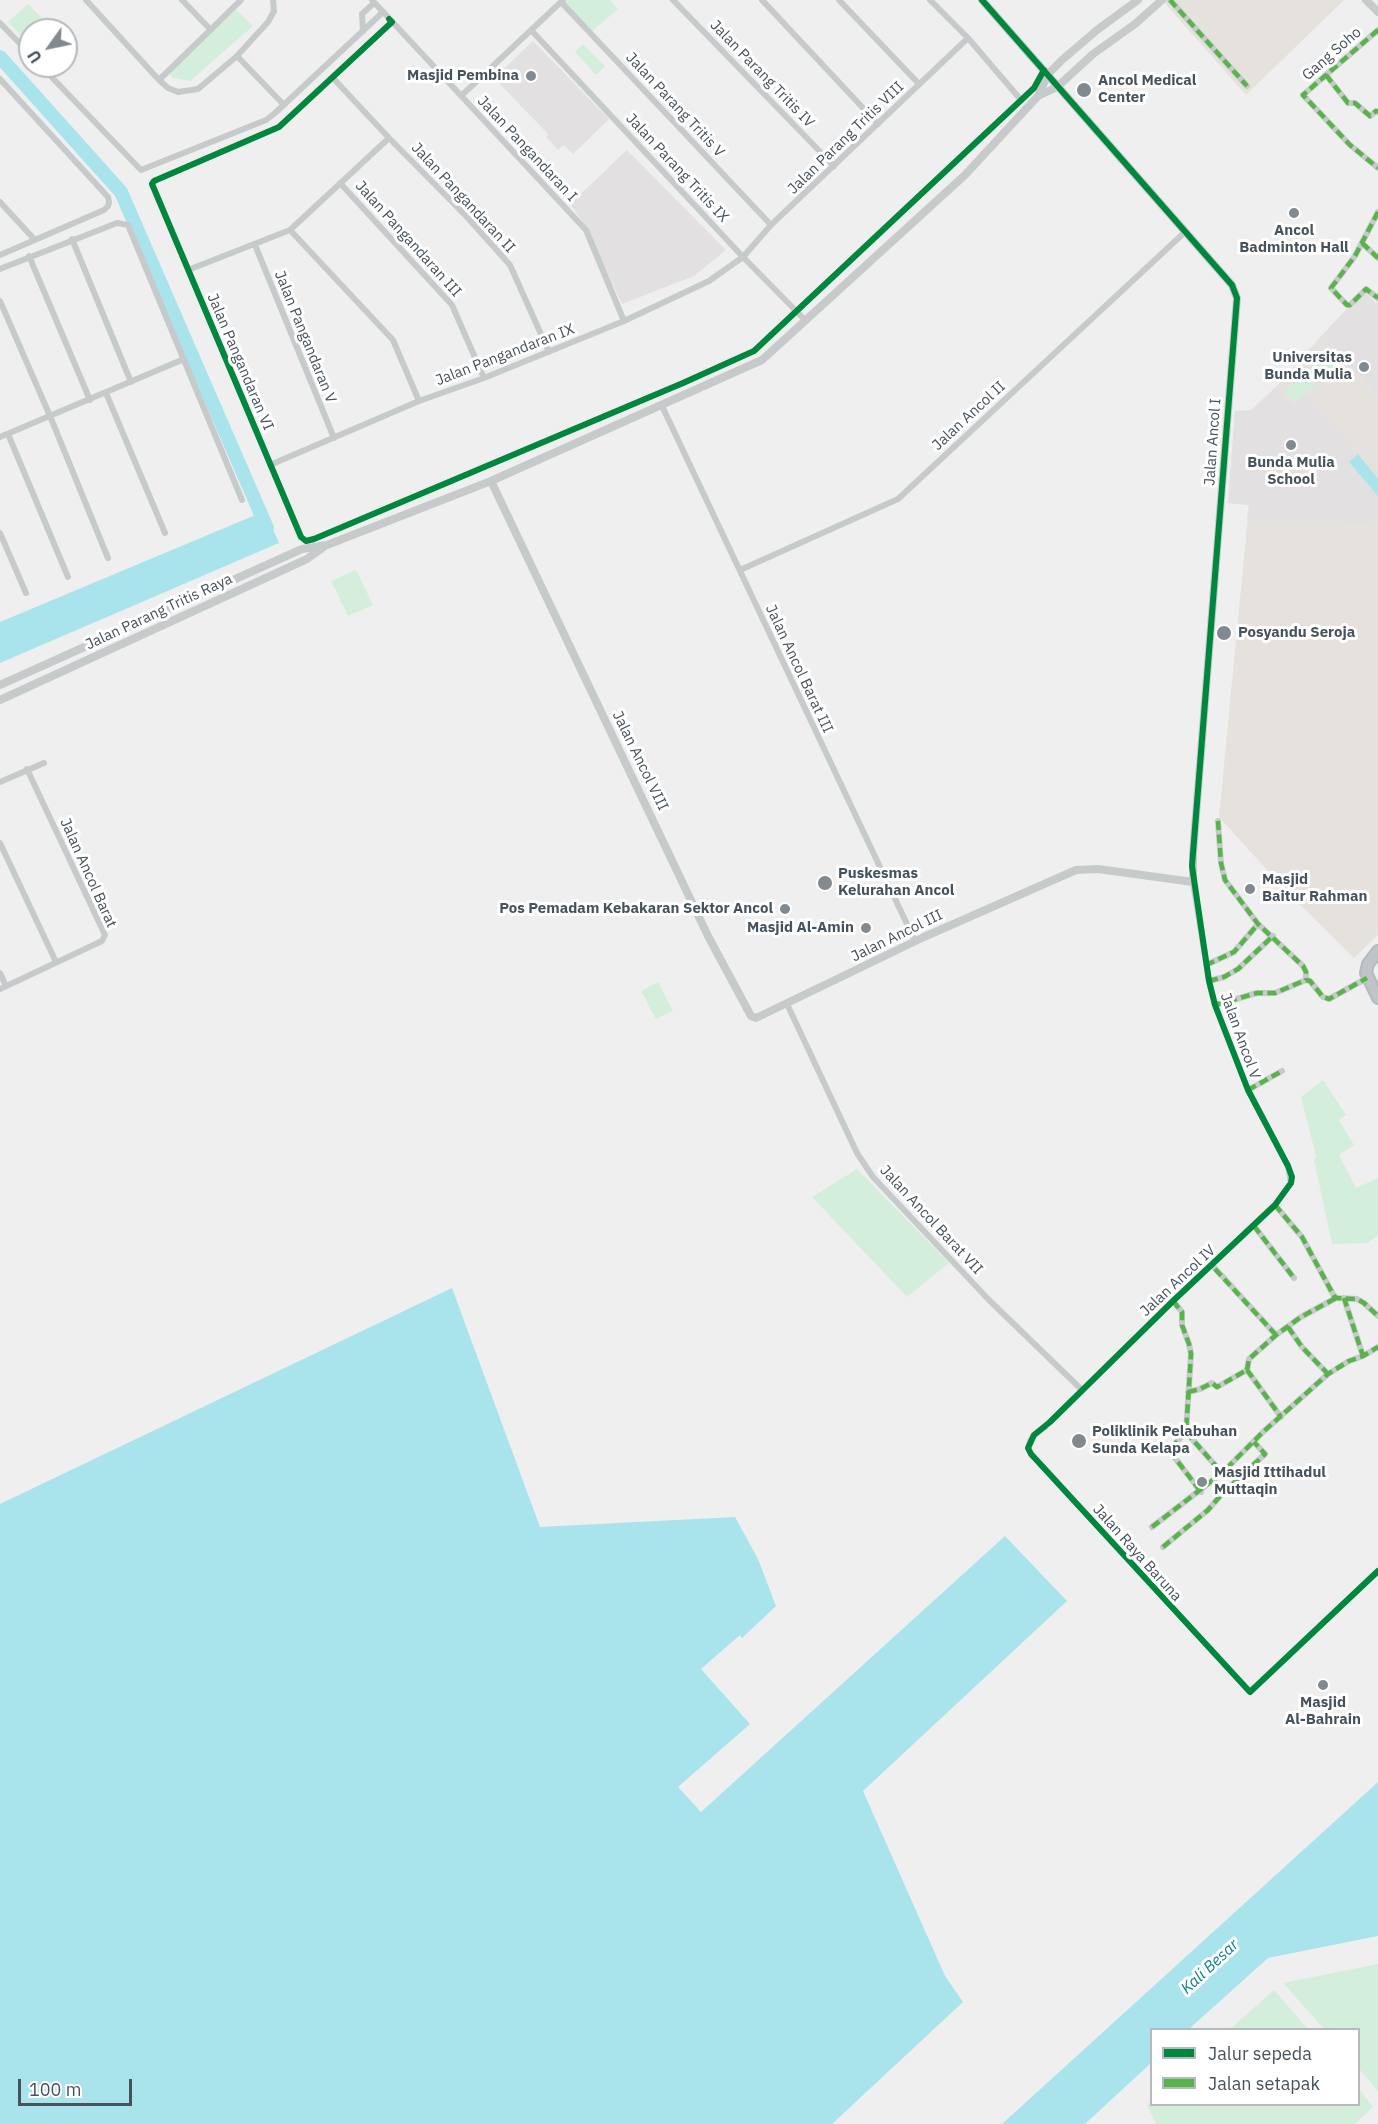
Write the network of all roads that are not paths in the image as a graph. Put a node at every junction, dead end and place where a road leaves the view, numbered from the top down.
1 (86, 0) edge
2 (182, 0) edge
3 (241, 0) edge
4 (273, 0) edge
5 (673, 0) edge
6 (762, 0) edge
7 (839, 0) edge
8 (930, 0) edge
9 (982, 0) edge
10 (1138, 0) edge
11 (1162, 0) edge
12 (1170, 0) edge
13 (1366, 0) edge
14 (373, 1) edge
15 (562, 1) edge
16 (383, 12) junction
17 (1378, 12) edge
18 (392, 22) junction
19 (0, 23) edge
20 (210, 29) junction
21 (531, 30) junction
22 (1378, 30) edge
23 (363, 31) junction
24 (968, 39) junction
25 (18, 42) edge
26 (237, 56) junction
27 (1062, 60) junction
28 (1046, 72) junction
29 (1072, 72) junction
30 (1326, 75) junction
31 (52, 78) edge
32 (333, 78) junction
33 (0, 79) edge
34 (159, 80) junction
35 (919, 84) junction
36 (1247, 86) dead end
37 (1057, 87) junction
38 (461, 96) junction
39 (1038, 96) junction
40 (1021, 100) junction
41 (284, 105) junction
42 (1378, 112) edge
43 (878, 124) junction
44 (388, 138) junction
45 (834, 165) junction
46 (1378, 168) edge
47 (340, 183) junction
48 (0, 202) edge
49 (1378, 212) edge
50 (771, 225) junction
51 (290, 230) junction
52 (1185, 232) junction
53 (72, 239) junction
54 (35, 240) junction
55 (1362, 243) junction
56 (255, 245) junction
57 (0, 255) edge
58 (29, 256) junction
59 (743, 257) junction
60 (1378, 258) edge
61 (0, 269) edge
62 (188, 270) junction
63 (1378, 298) edge
64 (0, 301) edge
65 (796, 312) junction
66 (624, 321) junction
67 (806, 321) junction
68 (549, 351) junction
69 (184, 359) junction
70 (484, 378) junction
71 (131, 382) junction
72 (106, 393) junction
73 (90, 400) junction
74 (419, 400) junction
75 (662, 406) junction
76 (50, 416) junction
77 (8, 434) junction
78 (0, 437) edge
79 (334, 438) junction
80 (270, 465) junction
81 (491, 481) junction
82 (242, 500) dead end
83 (0, 533) edge
84 (165, 533) dead end
85 (327, 545) junction
86 (108, 558) dead end
87 (740, 570) junction
88 (68, 577) dead end
89 (26, 593) dead end
90 (0, 685) edge
91 (0, 700) edge
92 (44, 763) dead end
93 (27, 769) junction
94 (0, 782) edge
95 (1218, 821) dead end
96 (0, 843) edge
97 (1193, 882) junction
98 (1258, 924) junction
99 (1272, 936) junction
100 (915, 941) junction
101 (1378, 951) edge
102 (56, 962) junction
103 (1206, 965) junction
104 (0, 973) edge
105 (1367, 978) junction
106 (1306, 980) junction
107 (1209, 981) junction
108 (3, 987) edge
109 (1378, 998) edge
110 (787, 1004) junction
111 (1215, 1005) junction
112 (1282, 1071) dead end
113 (1248, 1090) junction
114 (1289, 1188) joint
115 (1275, 1205) junction
116 (1254, 1226) junction
117 (1212, 1265) junction
118 (1294, 1278) dead end
119 (1336, 1298) junction
120 (1344, 1298) junction
121 (1173, 1301) junction
122 (1378, 1316) edge
123 (1288, 1327) junction
124 (1276, 1335) junction
125 (1378, 1347) edge
126 (1363, 1356) junction
127 (1247, 1370) junction
128 (1328, 1374) junction
129 (1082, 1390) junction
130 (1188, 1392) junction
131 (1281, 1417) junction
132 (1186, 1431) junction
133 (1254, 1442) junction
134 (1222, 1473) junction
135 (1201, 1492) junction
136 (1152, 1527) dead end
137 (1163, 1547) dead end
138 (1378, 1571) edge

1 - 34 street
2 - 20 street
3 - 20 street
4 - 26 street
5 - 45 street, Jalan Parang Tritis IV
6 - 43 street
7 - 35 street
8 - 24 street
9 - 28 street, Jalan Ancol I
10 - 27 street, Jalan Parang Tritis Raya
11 - 29 street, Jalan Parang Tritis Raya
12 - 36 street
13 - 17 street
14 - 16 street, Jalan Pangandaran I
14 - 23 street
15 - 21 street
15 - 50 street, Jalan Parang Tritis V
16 - 18 street, Jalan Pangandaran I
16 - 23 street
18 - 32 street
18 - 38 street, Jalan Pangandaran I
19 - 25 street
20 - 34 street
21 - 38 street
21 - 59 street, Jalan Parang Tritis IX
22 - 30 street, Gang Soho
23 - 41 street
24 - 35 street, Jalan Parang Tritis VIII
24 - 40 street
26 - 34 street
26 - 41 street
27 - 28 street, Jalan Parang Tritis Raya
27 - 29 street
28 - 37 street, Jalan Ancol I
28 - 39 street, Jalan Parang Tritis Raya
28 - 40 street
29 - 37 street, Jalan Parang Tritis Raya
30 - 42 street
30 - 46 street, Gang Soho
31 - 41 street
32 - 44 street, Jalan Pangandaran II
32 - 62 street, Jalan Pangandaran VI
33 - 54 street
35 - 43 street, Jalan Parang Tritis VIII
37 - 39 street, Jalan Parang Tritis Raya
37 - 52 street, Jalan Ancol I
38 - 66 street, Jalan Pangandaran I
39 - 67 street, Jalan Parang Tritis Raya
40 - 65 street
43 - 45 street, Jalan Parang Tritis VIII
44 - 47 street
44 - 68 street, Jalan Pangandaran II
45 - 50 street, Jalan Parang Tritis VIII
47 - 51 street
47 - 70 street, Jalan Pangandaran III
48 - 54 street
49 - 55 street
50 - 59 street, Jalan Parang Tritis VIII
51 - 56 street
51 - 74 street
52 - 87 street, Jalan Ancol II
52 - 97 street, Jalan Ancol I
53 - 58 street
53 - 69 street
53 - 71 street
54 - 57 street
55 - 60 street
55 - 63 street
56 - 62 street
56 - 79 street, Jalan Pangandaran V
58 - 61 street
58 - 73 street
59 - 65 street, Jalan Parang Tritis IX
59 - 66 street, Jalan Pangandaran IX
62 - 80 street, Jalan Pangandaran VI
64 - 76 street
65 - 67 street, Jalan Parang Tritis IX
65 - 80 street, Jalan Pangandaran VI
66 - 68 street, Jalan Pangandaran IX
67 - 75 street, Jalan Parang Tritis Raya
68 - 70 street, Jalan Pangandaran IX
69 - 71 street
69 - 82 street
70 - 74 street, Jalan Pangandaran IX
71 - 72 street
72 - 73 street
72 - 84 street
73 - 76 street
74 - 79 street, Jalan Pangandaran IX
75 - 81 street, Jalan Parang Tritis Raya
75 - 87 street, Jalan Ancol Barat III
76 - 77 street
76 - 86 street
77 - 78 street
77 - 88 street
79 - 80 street, Jalan Pangandaran IX
81 - 85 street, Jalan Parang Tritis Raya
81 - 110 street, Jalan Ancol VIII
83 - 89 street
85 - 90 street, Jalan Parang Tritis Raya
85 - 91 street, Jalan Parang Tritis Raya
87 - 100 street, Jalan Ancol Barat III
92 - 93 street
93 - 94 street
93 - 102 street, Jalan Ancol Barat
95 - 98 street
96 - 102 street
97 - 100 street, Jalan Ancol III
97 - 103 street, Jalan Ancol V
98 - 99 street
98 - 103 street
99 - 106 street
99 - 107 street
100 - 110 street, Jalan Ancol III
101 - 105 highway
102 - 108 street, Jalan Ancol Barat
103 - 107 street, Jalan Ancol V
104 - 108 street, Jalan Ancol Barat
105 - 106 street
105 - 109 highway
106 - 111 street
107 - 111 street, Jalan Ancol V
110 - 129 street, Jalan Ancol Barat VII
111 - 113 street, Jalan Ancol V
112 - 113 street
113 - 114 street, Jalan Ancol V
114 - 115 street, Jalan Ancol IV
115 - 116 street, Jalan Ancol IV
115 - 119 street
116 - 117 street, Jalan Ancol IV
116 - 118 street
117 - 121 street, Jalan Ancol IV
117 - 124 street
119 - 120 street
119 - 123 street
120 - 122 street
120 - 126 street
121 - 129 street, Jalan Ancol IV
121 - 130 street
123 - 124 street
123 - 128 street
124 - 127 street
125 - 126 street
126 - 128 street
127 - 130 street
127 - 131 street
128 - 131 street
129 - 138 street, Jalan Raya Baruna
130 - 132 street
131 - 133 street
132 - 134 street
132 - 135 street
133 - 134 street
133 - 137 street
134 - 135 street
135 - 136 street

